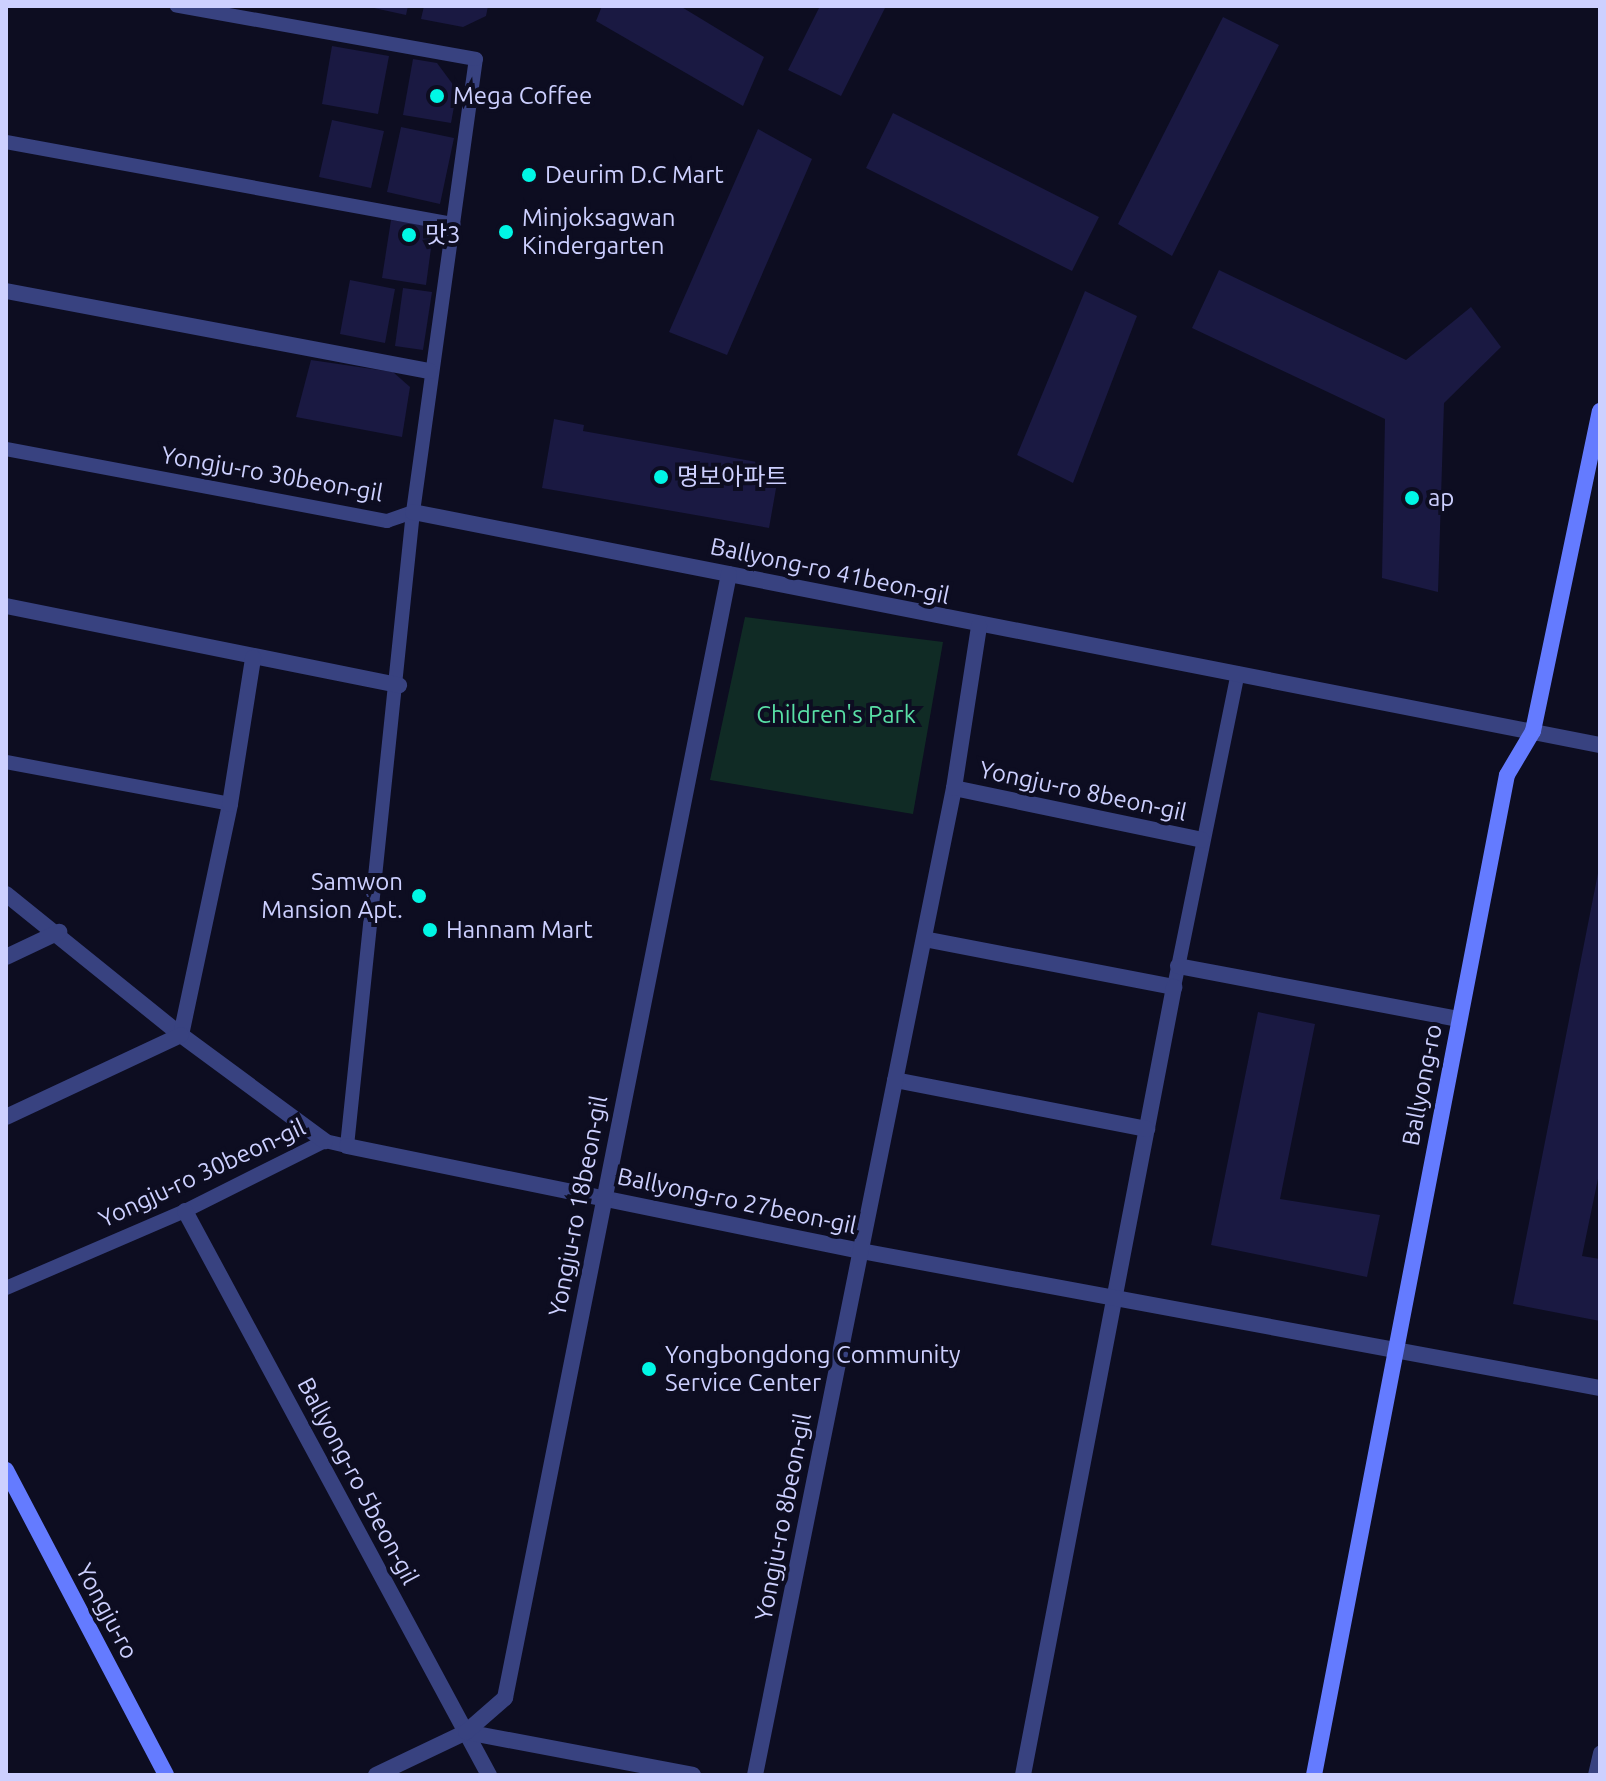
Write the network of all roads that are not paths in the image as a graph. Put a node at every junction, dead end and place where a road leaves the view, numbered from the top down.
1 (177, 6) edge
2 (6, 142) edge
3 (454, 224) junction
4 (6, 291) edge
5 (430, 371) junction
6 (1600, 411) edge
7 (6, 449) edge
8 (413, 512) junction
9 (729, 574) junction
10 (6, 606) edge
11 (979, 626) junction
12 (253, 658) junction
13 (1238, 673) junction
14 (399, 685) junction
15 (1533, 731) junction
16 (1600, 745) edge
17 (6, 762) edge
18 (954, 788) junction
19 (230, 804) junction
20 (1202, 840) junction
21 (6, 894) edge
22 (59, 932) junction
23 (924, 939) junction
24 (6, 957) edge
25 (1178, 966) junction
26 (1174, 987) junction
27 (1459, 1019) junction
28 (181, 1035) junction
29 (895, 1080) junction
30 (6, 1117) edge
31 (1147, 1129) junction
32 (325, 1141) junction
33 (347, 1146) junction
34 (604, 1198) junction
35 (185, 1211) junction
36 (861, 1251) junction
37 (6, 1288) edge
38 (1118, 1297) junction
39 (1395, 1347) junction
40 (1600, 1388) edge
41 (6, 1470) edge
42 (466, 1732) junction
43 (1600, 1753) edge
44 (166, 1775) edge
45 (376, 1775) edge
46 (489, 1775) edge
47 (693, 1775) edge
48 (755, 1775) edge
49 (1023, 1775) edge
50 (1314, 1775) edge
51 (1595, 1775) edge

1 - 3 lane, Yongju-ro 30beon-gil
2 - 3 lane
3 - 5 lane, Yongju-ro 30beon-gil
4 - 5 street
5 - 8 lane, Yongju-ro 30beon-gil
6 - 15 street, Ballyong-ro
7 - 8 lane, Yongju-ro 30beon-gil
8 - 9 street, Ballyong-ro 41beon-gil
8 - 14 lane, Yongju-ro 30beon-gil
9 - 11 street, Ballyong-ro 41beon-gil
9 - 34 street, Yongju-ro 18beon-gil
10 - 12 street
11 - 13 street, Ballyong-ro 41beon-gil
11 - 18 street, Yongju-ro 8beon-gil
12 - 14 street
12 - 19 street
13 - 15 street, Ballyong-ro 41beon-gil
13 - 20 lane
14 - 33 lane, Yongju-ro 30beon-gil
15 - 16 street, Ballyong-ro 41beon-gil
15 - 27 street, Ballyong-ro
17 - 19 lane
18 - 20 street, Yongju-ro 8beon-gil
18 - 23 street, Yongju-ro 8beon-gil
19 - 28 street
20 - 25 lane
21 - 22 street
22 - 24 street
22 - 28 street
23 - 26 street
23 - 29 street, Yongju-ro 8beon-gil
25 - 26 lane
25 - 27 street
26 - 31 street
27 - 39 street, Ballyong-ro
28 - 30 street
28 - 32 street
29 - 31 street
29 - 36 street, Yongju-ro 8beon-gil
31 - 38 street
32 - 33 lane, Yongju-ro 30beon-gil
32 - 35 lane, Yongju-ro 30beon-gil
33 - 34 street, Ballyong-ro 27beon-gil
34 - 36 street, Ballyong-ro 27beon-gil
34 - 42 street, Yongju-ro 18beon-gil
35 - 37 lane, Yongju-ro 30beon-gil
35 - 42 street, Ballyong-ro 5beon-gil
36 - 38 street, Ballyong-ro 27beon-gil
36 - 48 street, Yongju-ro 8beon-gil
38 - 39 street, Ballyong-ro 27beon-gil
38 - 49 street
39 - 40 street, Ballyong-ro 27beon-gil
39 - 50 street, Ballyong-ro
41 - 44 street, Yongju-ro
42 - 45 street, Yongju-ro 18beon-gil
42 - 46 street, Ballyong-ro 5beon-gil
42 - 47 street
43 - 51 lane

